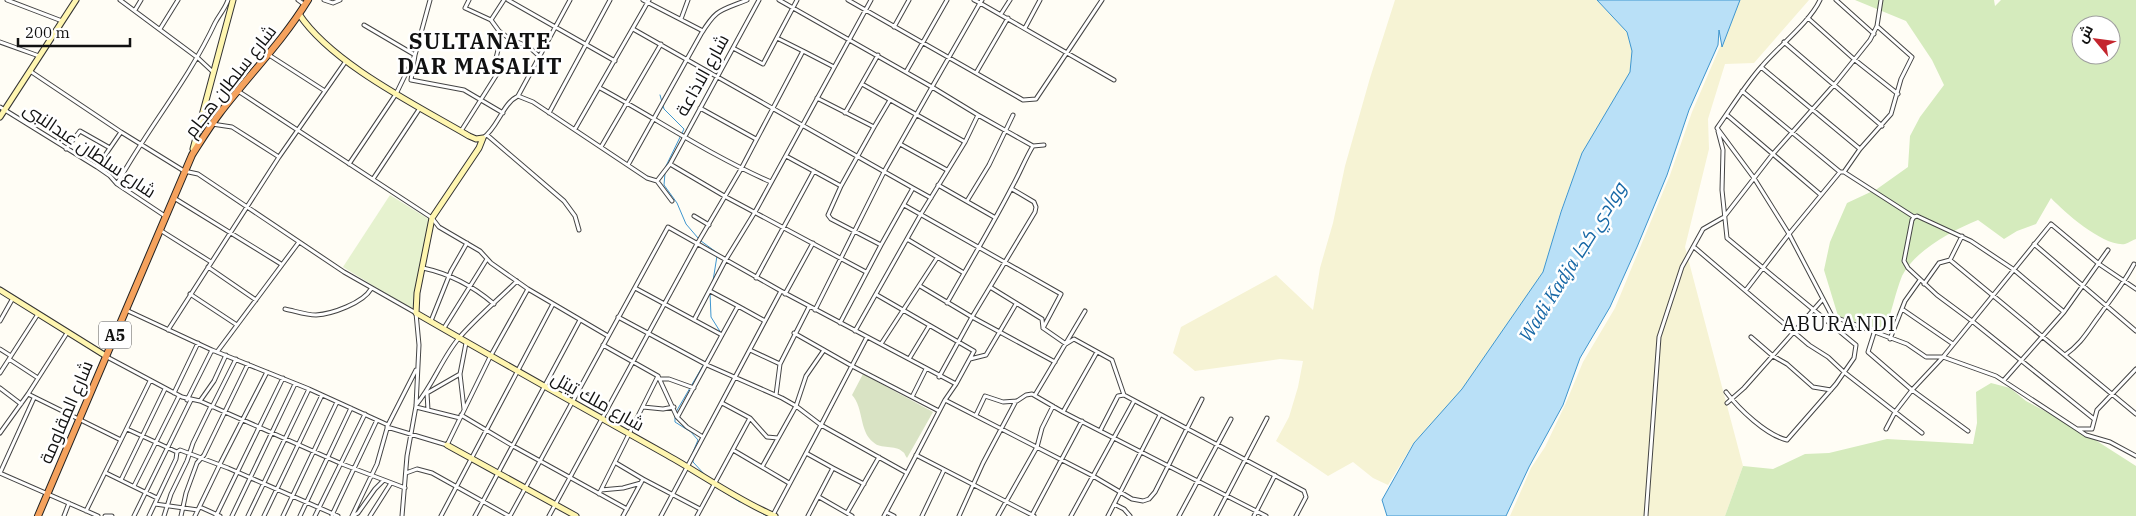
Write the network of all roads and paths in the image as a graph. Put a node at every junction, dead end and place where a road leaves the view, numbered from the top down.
1 (7, 0) edge
2 (76, 0) edge
3 (120, 0) edge
4 (141, 0) edge
5 (178, 0) edge
6 (228, 0) edge
7 (232, 0) edge
8 (298, 0) edge
9 (324, 0) edge
10 (340, 0) edge
11 (430, 0) edge
12 (469, 0) edge
13 (504, 0) edge
14 (508, 0) edge
15 (568, 0) edge
16 (610, 0) edge
17 (643, 0) edge
18 (688, 0) edge
19 (747, 0) edge
20 (759, 0) edge
21 (779, 0) edge
22 (797, 0) edge
23 (848, 0) edge
24 (871, 0) edge
25 (909, 0) edge
26 (947, 0) edge
27 (974, 0) edge
28 (1010, 0) edge
29 (1040, 0) edge
30 (1102, 0) edge
31 (1820, 0) edge
32 (1836, 0) edge
33 (1881, 0) edge
34 (648, 1) edge
35 (307, 2) edge
36 (981, 2) edge
37 (793, 8) junction
38 (135, 10) junction
39 (865, 11) junction
40 (299, 14) junction
41 (1001, 14) junction
42 (1008, 18) junction
43 (1808, 18) junction
44 (681, 19) junction
45 (491, 20) junction
46 (62, 21) junction
47 (364, 25) dead end
48 (1876, 26) junction
49 (894, 27) junction
50 (555, 28) junction
51 (1025, 28) junction
52 (160, 29) junction
53 (633, 29) junction
54 (499, 31) junction
55 (703, 31) junction
56 (1874, 34) junction
57 (777, 38) junction
58 (850, 39) junction
59 (0, 42) edge
60 (1784, 42) junction
61 (922, 43) junction
62 (661, 44) junction
63 (586, 46) junction
64 (733, 48) junction
65 (803, 51) junction
66 (1066, 52) junction
67 (269, 55) junction
68 (415, 55) junction
69 (878, 55) junction
70 (40, 56) junction
71 (540, 57) junction
72 (198, 58) junction
73 (949, 58) junction
74 (688, 60) junction
75 (1855, 60) junction
76 (346, 61) junction
77 (615, 61) junction
78 (834, 67) junction
79 (1761, 67) junction
80 (30, 71) junction
81 (213, 72) junction
82 (906, 72) junction
83 (976, 73) junction
84 (717, 77) junction
85 (410, 80) junction
86 (1114, 80) dead end
87 (402, 81) junction
88 (862, 84) junction
89 (1834, 86) junction
90 (932, 87) junction
91 (600, 88) junction
92 (238, 91) junction
93 (325, 91) junction
94 (1742, 91) junction
95 (396, 94) junction
96 (1898, 94) junction
97 (518, 96) junction
98 (817, 98) junction
99 (480, 99) junction
100 (890, 100) junction
101 (627, 102) junction
102 (420, 108) junction
103 (700, 108) junction
104 (1812, 108) junction
105 (2, 109) edge
106 (772, 109) junction
107 (549, 112) junction
108 (503, 113) junction
109 (845, 113) junction
110 (917, 114) junction
111 (978, 115) junction
112 (1013, 115) dead end
113 (1726, 115) junction
114 (0, 117) edge
115 (655, 119) junction
116 (212, 124) junction
117 (802, 125) junction
118 (1882, 126) junction
119 (874, 127) junction
120 (1717, 128) junction
121 (575, 129) junction
122 (298, 130) junction
123 (1006, 130) junction
124 (121, 132) junction
125 (461, 132) junction
126 (1792, 132) junction
127 (485, 137) junction
128 (684, 137) junction
129 (756, 139) junction
130 (964, 142) junction
131 (142, 143) junction
132 (900, 144) junction
133 (1044, 145) dead end
134 (1033, 146) junction
135 (601, 147) junction
136 (110, 148) junction
137 (66, 149) junction
138 (1860, 149) junction
139 (192, 154) junction
140 (1772, 155) junction
141 (786, 156) junction
142 (279, 157) junction
143 (859, 157) junction
144 (349, 164) junction
145 (670, 164) junction
146 (628, 165) junction
147 (97, 167) junction
148 (742, 170) junction
149 (885, 170) junction
150 (947, 170) junction
151 (184, 171) junction
152 (814, 172) junction
153 (1842, 172) junction
154 (1754, 178) junction
155 (373, 179) junction
156 (657, 182) junction
157 (771, 182) junction
158 (117, 184) junction
159 (938, 185) junction
160 (841, 186) junction
161 (913, 188) junction
162 (1012, 189) junction
163 (1821, 195) junction
164 (173, 198) junction
165 (726, 198) junction
166 (931, 198) junction
167 (672, 201) dead end
168 (967, 201) junction
169 (904, 205) junction
170 (248, 206) junction
171 (755, 212) junction
172 (921, 214) junction
173 (165, 216) junction
174 (694, 216) dead end
175 (994, 217) junction
176 (1724, 217) junction
177 (1914, 217) junction
178 (432, 218) junction
179 (708, 226) junction
180 (784, 228) junction
181 (160, 230) junction
182 (579, 230) dead end
183 (855, 230) junction
184 (230, 232) junction
185 (1789, 234) junction
186 (1962, 236) junction
187 (907, 239) junction
188 (299, 242) junction
189 (467, 243) junction
190 (812, 243) junction
191 (697, 244) junction
192 (2034, 244) junction
193 (881, 245) junction
194 (979, 246) junction
195 (1694, 247) junction
196 (2108, 250) dead end
197 (840, 258) junction
198 (937, 258) junction
199 (487, 259) junction
200 (1950, 260) junction
201 (725, 261) junction
202 (1005, 261) junction
203 (211, 262) junction
204 (281, 264) junction
205 (2099, 264) junction
206 (2134, 264) dead end
207 (208, 267) junction
208 (423, 268) junction
209 (1763, 269) junction
210 (2013, 270) junction
211 (866, 272) junction
212 (964, 273) junction
213 (449, 275) junction
214 (756, 278) junction
215 (517, 281) junction
216 (2125, 281) junction
217 (1922, 282) junction
218 (470, 286) junction
219 (920, 286) junction
220 (990, 287) junction
221 (2083, 287) junction
222 (634, 288) junction
223 (371, 289) junction
224 (528, 289) junction
225 (2136, 289) edge
226 (0, 290) edge
227 (1746, 290) junction
228 (710, 291) junction
229 (781, 291) junction
230 (190, 294) junction
231 (785, 294) junction
232 (876, 294) junction
233 (1992, 295) junction
234 (13, 298) junction
235 (1823, 299) junction
236 (256, 300) junction
237 (947, 303) junction
238 (494, 304) junction
239 (553, 304) junction
240 (1016, 304) junction
241 (665, 305) junction
242 (738, 306) junction
243 (2106, 306) junction
244 (809, 307) junction
245 (285, 309) dead end
246 (1812, 309) junction
247 (1902, 309) junction
248 (126, 310) junction
249 (815, 310) junction
250 (903, 310) junction
251 (1084, 311) dead end
252 (2064, 312) junction
253 (416, 313) junction
254 (38, 314) junction
255 (618, 317) junction
256 (972, 317) junction
257 (580, 320) junction
258 (694, 320) junction
259 (1972, 320) junction
260 (0, 321) edge
261 (431, 321) junction
262 (765, 321) junction
263 (840, 323) junction
264 (238, 325) junction
265 (929, 326) junction
266 (444, 328) junction
267 (1043, 328) junction
268 (168, 330) junction
269 (855, 331) junction
270 (1794, 331) junction
271 (2136, 331) edge
272 (1000, 332) junction
273 (67, 333) junction
274 (649, 333) junction
275 (794, 333) junction
276 (1874, 333) junction
277 (722, 335) junction
278 (608, 336) junction
279 (2043, 336) junction
280 (867, 337) junction
281 (458, 338) junction
282 (1751, 338) dead end
283 (1890, 339) junction
284 (198, 343) junction
285 (466, 343) junction
286 (958, 343) junction
287 (881, 344) junction
288 (1066, 344) junction
289 (1953, 344) junction
290 (603, 345) junction
291 (0, 349) edge
292 (212, 350) junction
293 (750, 350) junction
294 (824, 350) junction
295 (217, 352) junction
296 (1097, 352) junction
297 (226, 355) junction
298 (2066, 355) junction
299 (106, 356) junction
300 (1773, 356) junction
301 (490, 357) junction
302 (1943, 357) junction
303 (10, 358) junction
304 (236, 359) junction
305 (970, 359) junction
306 (909, 360) junction
307 (2022, 360) junction
308 (633, 361) junction
309 (1055, 362) junction
310 (248, 364) junction
311 (707, 364) junction
312 (780, 364) junction
313 (852, 366) junction
314 (417, 369) junction
315 (926, 369) junction
316 (2136, 369) edge
317 (267, 372) junction
318 (518, 372) junction
319 (1844, 372) junction
320 (0, 373) edge
321 (460, 374) junction
322 (659, 377) junction
323 (940, 377) junction
324 (38, 378) junction
325 (283, 378) junction
326 (735, 378) junction
327 (2004, 380) junction
328 (150, 381) junction
329 (296, 384) junction
330 (956, 384) junction
331 (0, 388) edge
332 (545, 388) junction
333 (694, 388) junction
334 (165, 389) junction
335 (310, 389) junction
336 (1831, 390) junction
337 (1912, 390) junction
338 (1726, 392) dead end
339 (174, 393) junction
340 (427, 393) junction
341 (28, 394) junction
342 (776, 395) junction
343 (1035, 395) junction
344 (1124, 395) junction
345 (2112, 395) junction
346 (179, 396) junction
347 (322, 396) junction
348 (912, 397) junction
349 (34, 398) junction
350 (1202, 399) dead end
351 (189, 400) junction
352 (945, 400) junction
353 (1732, 400) junction
354 (200, 401) junction
355 (1017, 401) junction
356 (1134, 401) junction
357 (337, 402) junction
358 (572, 403) junction
359 (722, 403) junction
360 (1727, 403) dead end
361 (21, 404) junction
362 (796, 406) junction
363 (1054, 406) junction
364 (212, 407) junction
365 (416, 407) junction
366 (643, 407) junction
367 (351, 408) junction
368 (674, 408) junction
369 (464, 409) junction
370 (428, 410) junction
371 (939, 411) junction
372 (1063, 412) junction
373 (1895, 412) junction
374 (224, 413) junction
375 (365, 414) junction
376 (2136, 414) edge
377 (976, 415) junction
378 (1160, 415) junction
379 (460, 416) junction
380 (677, 417) junction
381 (80, 418) junction
382 (601, 418) junction
383 (750, 418) junction
384 (1267, 418) dead end
385 (1230, 419) dead end
386 (2094, 419) junction
387 (377, 420) junction
388 (242, 421) junction
389 (1082, 421) junction
390 (0, 423) edge
391 (821, 424) junction
392 (4, 426) junction
393 (388, 426) junction
394 (259, 428) junction
395 (1002, 428) junction
396 (127, 429) junction
397 (1188, 429) junction
398 (1886, 429) dead end
399 (2077, 429) junction
400 (487, 431) junction
401 (1100, 431) junction
402 (1968, 431) dead end
403 (0, 433) edge
404 (1922, 433) dead end
405 (272, 434) junction
406 (629, 434) junction
407 (412, 435) junction
408 (142, 436) junction
409 (703, 437) junction
410 (778, 438) junction
411 (1114, 438) junction
412 (122, 440) junction
413 (285, 440) junction
414 (155, 441) junction
415 (1218, 444) junction
416 (447, 445) junction
417 (299, 446) junction
418 (513, 446) junction
419 (168, 447) junction
420 (1037, 447) junction
421 (733, 450) junction
422 (1141, 451) junction
423 (177, 452) junction
424 (314, 452) junction
425 (806, 453) junction
426 (190, 454) junction
427 (916, 456) junction
428 (2136, 456) edge
429 (879, 457) junction
430 (202, 458) junction
431 (327, 458) junction
432 (473, 458) junction
433 (1246, 459) junction
434 (1061, 460) junction
435 (540, 461) junction
436 (616, 463) junction
437 (342, 464) junction
438 (219, 465) junction
439 (1169, 465) junction
440 (688, 466) junction
441 (762, 467) junction
442 (833, 468) junction
443 (355, 470) junction
444 (944, 470) junction
445 (106, 472) junction
446 (237, 472) junction
447 (0, 473) edge
448 (406, 473) junction
449 (499, 473) junction
450 (907, 473) junction
451 (1093, 476) junction
452 (1275, 476) junction
453 (371, 477) junction
454 (570, 477) junction
455 (251, 478) junction
456 (643, 478) junction
457 (121, 480) junction
458 (1199, 480) junction
459 (383, 481) junction
460 (390, 483) junction
461 (641, 483) junction
462 (713, 483) junction
463 (789, 483) junction
464 (264, 484) junction
465 (864, 484) junction
466 (974, 485) junction
467 (134, 486) junction
468 (457, 487) junction
469 (405, 488) junction
470 (525, 488) junction
471 (277, 490) junction
472 (146, 492) junction
473 (600, 492) junction
474 (1121, 492) junction
475 (48, 494) junction
476 (672, 494) junction
477 (1227, 495) junction
478 (293, 496) junction
479 (819, 497) junction
480 (158, 498) junction
481 (307, 502) junction
482 (483, 502) junction
483 (1006, 502) junction
484 (69, 504) junction
485 (155, 504) junction
486 (555, 504) junction
487 (1114, 504) junction
488 (167, 507) junction
489 (199, 508) junction
490 (319, 508) junction
491 (182, 509) junction
492 (627, 509) junction
493 (700, 509) junction
494 (86, 511) junction
495 (1256, 511) junction
496 (886, 512) junction
497 (847, 513) junction
498 (766, 514) edge
499 (332, 515) edge
500 (774, 515) edge
501 (38, 516) edge
502 (64, 516) edge
503 (98, 516) edge
504 (105, 516) edge
505 (112, 516) edge
506 (134, 516) edge
507 (149, 516) edge
508 (164, 516) edge
509 (181, 516) edge
510 (195, 516) edge
511 (218, 516) edge
512 (232, 516) edge
513 (248, 516) edge
514 (264, 516) edge
515 (283, 516) edge
516 (300, 516) edge
517 (315, 516) edge
518 (338, 516) edge
519 (353, 516) edge
520 (370, 516) edge
521 (402, 516) edge
522 (441, 516) edge
523 (475, 516) edge
524 (510, 516) edge
525 (549, 516) edge
526 (576, 516) edge
527 (623, 516) edge
528 (661, 516) edge
529 (697, 516) edge
530 (808, 516) edge
531 (852, 516) edge
532 (884, 516) edge
533 (894, 516) edge
534 (922, 516) edge
535 (959, 516) edge
536 (998, 516) edge
537 (1032, 516) edge
538 (1071, 516) edge
539 (1108, 516) edge
540 (1130, 516) edge
541 (1180, 516) edge
542 (1216, 516) edge
543 (1254, 516) edge
544 (1266, 516) edge
545 (1296, 516) edge
546 (1646, 516) edge

1 - 46 street
2 - 46 main road
3 - 38 street
4 - 38 street
5 - 52 street
6 - 72 street
7 - 81 main road, A5
8 - 35 street
9 - 10 street
11 - 68 street
12 - 45 street
13 - 45 street
14 - 50 street
15 - 50 street
16 - 63 street
17 - 34 street
18 - 44 street
19 - 55 street
20 - 64 street, شارع الاذاعة
21 - 37 street
22 - 37 street
23 - 39 street
24 - 39 street
25 - 49 street
26 - 61 street
27 - 36 street
28 - 41 street
29 - 51 street
30 - 66 street
31 - 43 street
32 - 56 street
33 - 48 street
34 - 44 street
34 - 53 street
35 - 40 highway, شارع سلطان هجام / A5
36 - 41 street
36 - 73 street
37 - 57 street
37 - 58 street
38 - 52 street
39 - 49 street
39 - 58 street
40 - 67 highway, شارع سلطان هجام / A5
40 - 76 main road
41 - 42 street
42 - 51 street
42 - 83 street
43 - 60 street
43 - 75 street
44 - 55 street
45 - 54 street
46 - 70 main road
47 - 68 street
48 - 56 street
48 - 96 street
49 - 61 street
50 - 63 street
50 - 71 street
51 - 66 street
52 - 72 street
53 - 62 street
53 - 77 street
54 - 71 street
54 - 99 street
55 - 74 street
56 - 75 street
57 - 64 street
57 - 65 street
58 - 69 street
58 - 78 street
59 - 70 street
60 - 79 street
60 - 89 street
61 - 73 street
61 - 82 street
62 - 74 street
62 - 101 street
63 - 77 street
63 - 107 street
64 - 84 street, شارع الاذاعة
65 - 78 street
65 - 106 street
66 - 83 street
66 - 86 street
67 - 92 highway, شارع سلطان هجام / A5
67 - 93 street
68 - 85 street
68 - 87 street
69 - 82 street
69 - 88 street
70 - 80 main road
71 - 97 street
72 - 81 street
72 - 131 street
73 - 83 street
73 - 90 street
74 - 84 street
74 - 115 street
75 - 89 street
75 - 96 street
76 - 93 street
76 - 95 main road
77 - 91 street
78 - 98 street
79 - 94 street
79 - 104 street
80 - 105 main road
80 - 124 street
81 - 139 main road, A5
82 - 90 street
84 - 103 street, شارع الاذاعة
84 - 106 street
85 - 87 street
85 - 99 street
87 - 95 street
88 - 100 street
88 - 109 street
89 - 104 street
89 - 118 street
90 - 110 street
90 - 111 street
91 - 101 street
91 - 121 street
92 - 116 highway, شارع سلطان هجام / A5
92 - 122 street
93 - 122 street
94 - 113 street
94 - 126 street
95 - 102 main road
95 - 144 street
96 - 118 street
97 - 107 street
97 - 108 street
98 - 109 street
98 - 117 street
99 - 108 street
99 - 125 street
100 - 110 street
100 - 119 street
101 - 115 street
101 - 135 street
102 - 125 main road
102 - 155 street
103 - 128 street, شارع الاذاعة
103 - 129 street
104 - 126 street
104 - 138 street
105 - 114 main road
105 - 137 street, شارع سلطان عبدالنبى
106 - 117 street
106 - 129 street
107 - 121 street
108 - 127 street
109 - 119 street
110 - 130 street
110 - 132 street
111 - 123 street
111 - 130 street
112 - 123 street
113 - 120 street
113 - 140 street
115 - 128 street
115 - 146 street
116 - 139 highway, شارع سلطان هجام / A5
116 - 142 street
117 - 141 street
117 - 143 street
118 - 138 street
119 - 143 street
120 - 154 street
120 - 176 street
121 - 135 street
122 - 142 street
122 - 144 street
123 - 134 street
123 - 168 street
124 - 131 street
124 - 136 street
125 - 127 main road
126 - 140 street
126 - 153 street
127 - 178 main road
127 - 182 street
128 - 145 street, شارع الاذاعة
128 - 148 street
129 - 148 street
130 - 150 street
131 - 151 street
131 - 158 street
132 - 149 street
132 - 150 street
133 - 134 street
134 - 162 street
135 - 146 street
136 - 137 street
136 - 147 street
137 - 147 street, شارع سلطان عبدالنبى
138 - 153 street
139 - 151 highway, شارع المقاومة / A5
140 - 154 street
140 - 163 street
141 - 152 street
141 - 157 street
142 - 170 street
143 - 149 street
143 - 160 street
144 - 155 street
145 - 156 street, شارع الاذاعة
145 - 165 street
146 - 156 street
147 - 158 street, شارع سلطان عبدالنبى
148 - 157 street
148 - 165 street
149 - 161 street
149 - 183 street
150 - 159 street
151 - 164 highway, شارع المقاومة / A5
151 - 170 street
152 - 160 street
152 - 180 street
153 - 163 street
153 - 177 street
154 - 176 street
154 - 185 street
155 - 178 street
156 - 167 street
157 - 171 street
158 - 173 street, شارع سلطان عبدالنبى
159 - 166 street
159 - 168 street
160 - 183 street
161 - 166 street
161 - 169 street
162 - 175 street
162 - 202 street
163 - 185 street
164 - 173 highway, شارع المقاومة / A5
164 - 184 street
165 - 171 street
165 - 179 street
166 - 172 street
168 - 175 street
169 - 172 street
169 - 193 street
170 - 184 street
170 - 188 street
171 - 180 street
171 - 201 street
172 - 187 street
172 - 194 street
173 - 181 highway, شارع المقاومة / A5
174 - 179 street
175 - 194 street
176 - 195 street
176 - 209 street
177 - 186 street
177 - 217 street
178 - 189 street
178 - 208 main road
179 - 191 street
180 - 190 street
180 - 214 street
181 - 203 street
181 - 248 highway, شارع المقاومة / A5
183 - 193 street
183 - 197 street
184 - 203 street
184 - 204 street
185 - 209 street
185 - 235 street
186 - 200 street
186 - 210 street
187 - 198 street
187 - 232 street
188 - 204 street
188 - 223 street
189 - 199 street
189 - 213 street
190 - 197 street
190 - 231 street
191 - 201 street
191 - 222 street
191 - 241 street
192 - 205 street
192 - 210 street
192 - 221 street
193 - 211 street
194 - 202 street
194 - 212 street
195 - 227 street
195 - 546 street
196 - 205 street
197 - 211 street
197 - 249 street
198 - 212 street
198 - 219 street
199 - 215 street
199 - 218 street
200 - 217 street
200 - 233 street
201 - 214 street
201 - 228 street
202 - 220 street
202 - 267 street
203 - 207 street
204 - 236 street
205 - 216 street
205 - 221 street
206 - 216 street
207 - 230 street
207 - 236 street
208 - 213 street
208 - 253 main road
209 - 227 street
209 - 246 street
210 - 233 street
210 - 252 street
211 - 263 street
212 - 237 street
213 - 218 street
213 - 261 street
214 - 229 street
215 - 224 street
215 - 238 street
216 - 225 street
216 - 243 street
217 - 247 street
217 - 259 street
218 - 238 street
218 - 266 street
219 - 237 street
219 - 250 street
220 - 240 street
220 - 256 street
221 - 243 street
221 - 252 street
222 - 241 street
222 - 255 street
223 - 245 street
223 - 253 street
224 - 239 street
224 - 301 street
226 - 234 main road
227 - 270 street
228 - 242 street
228 - 258 street
229 - 231 street
229 - 262 street
230 - 264 street
230 - 268 street
231 - 244 street
232 - 250 street
232 - 269 street
233 - 259 street
233 - 279 street
234 - 254 main road
234 - 260 street
235 - 246 street
235 - 276 street
236 - 264 street
237 - 256 street
238 - 281 street
239 - 257 street
239 - 318 street
240 - 267 street
240 - 272 street
241 - 258 street
241 - 274 street
242 - 262 street
242 - 277 street
243 - 271 street
243 - 298 street
244 - 249 street
244 - 275 street
246 - 270 street
246 - 319 street
247 - 283 street
247 - 289 street
248 - 268 street
248 - 299 highway, شارع المقاومة / A5
249 - 263 street
250 - 265 street
250 - 287 street
251 - 288 street
252 - 279 street
253 - 261 main road, شارع ملك تيتل
253 - 314 street
254 - 273 main road
254 - 303 street
255 - 274 street
255 - 278 street
256 - 272 street
256 - 286 street
257 - 278 street
257 - 332 street
258 - 277 street
259 - 289 street
259 - 307 street
261 - 266 main road, شارع ملك تيتل
262 - 293 street
263 - 269 street
264 - 295 street
265 - 286 street
265 - 306 street
266 - 281 main road, شارع ملك تيتل
267 - 288 street
268 - 284 street
269 - 280 street
270 - 300 street
270 - 319 street
272 - 305 street
272 - 309 street
273 - 299 main road
273 - 324 street
274 - 308 street
274 - 311 street
275 - 294 street
275 - 312 street
276 - 283 street
276 - 337 street
277 - 311 street
278 - 290 street
279 - 298 street
279 - 307 street
280 - 287 street
280 - 313 street
281 - 285 main road, شارع ملك تيتل
281 - 340 street
282 - 300 street
283 - 302 street
284 - 292 street
284 - 339 street
285 - 301 main road, شارع ملك تيتل
285 - 321 street
286 - 305 street
286 - 323 street
287 - 306 street
288 - 296 street
288 - 309 street
289 - 302 street
290 - 308 street
290 - 358 street
291 - 303 street
292 - 295 street
292 - 351 street
293 - 312 street
293 - 326 street
294 - 313 street
294 - 362 street
295 - 297 street
296 - 344 street
296 - 372 street
297 - 304 street
297 - 354 street
298 - 345 street
299 - 328 street
299 - 381 highway, شارع المقاومة / A5
300 - 336 street
300 - 353 street
301 - 318 main road, شارع ملك تيتل
301 - 369 street
302 - 327 street
302 - 337 street
303 - 320 street
303 - 324 street
304 - 310 street
304 - 364 street
305 - 330 street
306 - 315 street
307 - 327 street
307 - 386 street
308 - 322 street
308 - 382 street
309 - 343 street
310 - 317 street
310 - 374 street
311 - 326 street
311 - 333 street
312 - 342 street
313 - 348 street
313 - 391 street
314 - 365 street
314 - 393 street
315 - 323 street
315 - 348 street
316 - 345 street
317 - 325 street
317 - 388 street
318 - 332 main road, شارع ملك تيتل
318 - 400 street
319 - 336 street
319 - 373 street
321 - 340 street
321 - 369 street
322 - 333 street
322 - 366 street
322 - 368 street
323 - 330 street
324 - 341 street
325 - 329 street
325 - 394 street
326 - 342 street
326 - 359 street
327 - 399 street
328 - 334 street
328 - 396 street
329 - 335 street
329 - 405 street
330 - 352 street
331 - 361 street
332 - 358 main road, شارع ملك تيتل
332 - 418 street
333 - 380 street
334 - 339 street
334 - 408 street
335 - 347 street
335 - 413 street
336 - 353 street
337 - 373 street
337 - 402 street
338 - 353 street
339 - 346 street
340 - 365 street
340 - 370 street
341 - 349 street
341 - 361 street
342 - 362 street
343 - 355 street
343 - 363 street
344 - 356 street
344 - 401 street
345 - 376 street
345 - 386 street
346 - 351 street
346 - 414 street
347 - 357 street
347 - 417 street
348 - 371 street
349 - 381 street
349 - 447 street
350 - 397 street
351 - 354 street
351 - 419 street
352 - 371 street
352 - 377 street
353 - 360 street
354 - 364 street
355 - 377 street
355 - 395 street
356 - 378 street
356 - 411 street
357 - 367 street
357 - 424 street
358 - 382 main road, شارع ملك تيتل
358 - 435 street
359 - 383 street
359 - 409 street
361 - 392 street
362 - 391 street
362 - 410 street
363 - 372 street
363 - 420 street
364 - 374 street
364 - 426 street
365 - 370 street
365 - 407 street
366 - 368 street
366 - 406 street
367 - 375 street
367 - 431 street
368 - 380 street
369 - 379 street
370 - 379 street
371 - 427 street
372 - 389 street
373 - 398 street
373 - 404 street
374 - 388 street
374 - 430 street
375 - 387 street
375 - 437 street
377 - 395 street
378 - 397 street
378 - 422 street
379 - 400 street
379 - 416 street
380 - 409 street
381 - 412 street
381 - 475 highway, شارع المقاومة / A5
382 - 406 main road, شارع ملك تيتل
382 - 454 street
383 - 410 street
383 - 421 street
384 - 433 street
385 - 415 street
386 - 399 street
387 - 393 street
387 - 443 street
388 - 394 street
388 - 438 street
389 - 401 street
389 - 434 street
390 - 392 street
391 - 425 street
391 - 429 street
392 - 403 street
393 - 407 street
393 - 453 street
394 - 405 street
394 - 446 street
395 - 420 street
395 - 466 street
396 - 408 street
396 - 412 street
397 - 415 street
397 - 439 street
399 - 428 street
400 - 418 street
400 - 432 street
401 - 411 street
405 - 413 street
405 - 455 street
406 - 436 street
406 - 440 main road, شارع ملك تيتل
407 - 416 street
407 - 448 street
408 - 414 street
408 - 457 street
409 - 440 street
410 - 441 street
411 - 422 street
411 - 451 street
412 - 445 street
413 - 417 street
413 - 464 street
414 - 419 street
414 - 467 street
415 - 433 street
415 - 458 street
416 - 432 main road
417 - 424 street
417 - 471 street
418 - 435 street
418 - 449 street
419 - 423 street
419 - 472 street
420 - 434 street
420 - 483 street
421 - 441 street
421 - 462 street
422 - 439 street
422 - 474 street
423 - 426 street
423 - 480 street
424 - 431 street
424 - 478 street
425 - 442 street
425 - 463 street
426 - 430 street
426 - 488 street
427 - 444 street
427 - 450 street
429 - 450 street
429 - 465 street
430 - 438 street
430 - 491 street
431 - 437 street
431 - 481 street
432 - 449 main road
432 - 468 street
433 - 452 street
433 - 477 street
434 - 451 street
434 - 537 street
435 - 454 street
435 - 470 street
436 - 456 street
436 - 473 street
437 - 443 street
437 - 490 street
438 - 446 street
438 - 489 street
439 - 458 street
439 - 474 street
440 - 462 main road, شارع ملك تيتل
440 - 476 street
441 - 463 street
442 - 465 street
442 - 479 street
443 - 453 street
443 - 499 street
444 - 466 street
444 - 534 street
445 - 457 street
445 - 494 street
446 - 455 street
446 - 511 street
447 - 475 street
448 - 468 street
448 - 469 street
449 - 470 main road
449 - 482 street
450 - 496 street
451 - 474 street
451 - 538 street
452 - 495 street
452 - 545 street
453 - 459 street
453 - 519 street
454 - 473 street
454 - 486 street
455 - 464 street
455 - 512 street
456 - 461 street
456 - 476 street
457 - 467 street
458 - 477 street
458 - 541 street
459 - 460 street
459 - 519 street
460 - 469 street
460 - 520 street
461 - 473 street
461 - 492 street
462 - 493 street
462 - 498 main road, شارع ملك تيتل
463 - 500 street
464 - 471 street
464 - 513 street
465 - 497 street
466 - 483 street
466 - 535 street
467 - 472 street
468 - 482 street
468 - 522 street
469 - 521 street
470 - 486 main road
470 - 524 street
471 - 478 street
471 - 514 street
472 - 480 street
472 - 506 street
473 - 492 street
474 - 487 street
475 - 484 street
475 - 501 highway, شارع المقاومة / A5
476 - 493 street
476 - 528 street
477 - 495 street
477 - 542 street
478 - 481 street
478 - 515 street
479 - 497 street
479 - 530 street
480 - 485 street
481 - 490 street
481 - 516 street
482 - 523 street
482 - 524 street
483 - 536 street
483 - 537 street
484 - 494 street
484 - 502 street
485 - 488 street
485 - 507 street
486 - 525 street
486 - 526 main road
487 - 539 street
487 - 540 street
488 - 491 street
488 - 508 street
489 - 491 street
489 - 510 street
489 - 511 street
490 - 499 street
490 - 517 street
491 - 509 street
492 - 527 street
493 - 529 street
494 - 503 street
495 - 543 street
495 - 544 street
496 - 532 street
496 - 533 street
497 - 531 street
498 - 500 main road, شارع ملك تيتل
499 - 518 street
504 - 505 street

